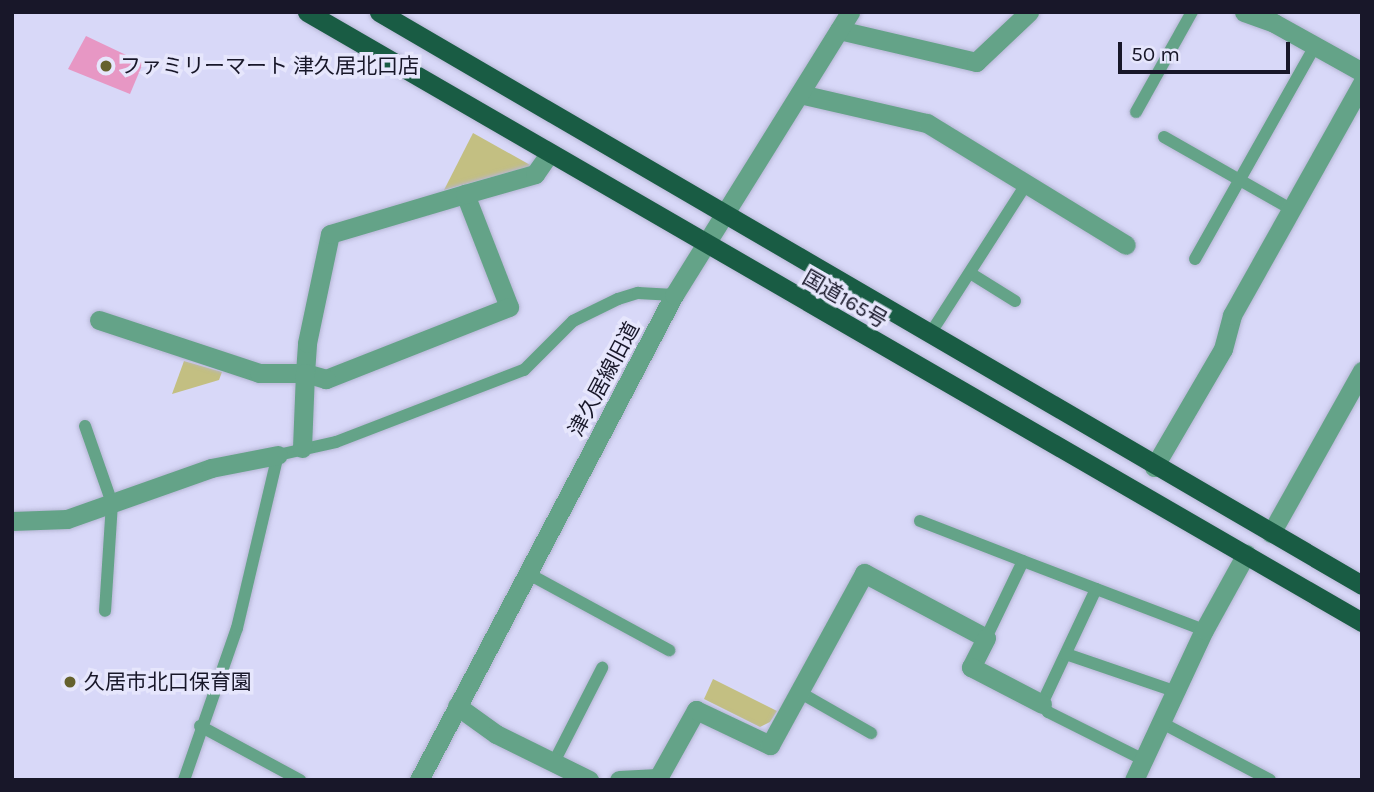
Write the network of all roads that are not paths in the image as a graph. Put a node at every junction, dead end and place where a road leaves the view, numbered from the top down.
1 (307, 12) edge
2 (850, 12) edge
3 (1029, 12) edge
4 (1192, 12) edge
5 (1244, 12) edge
6 (386, 14) edge
7 (839, 30) junction
8 (1315, 46) junction
9 (1362, 72) edge
10 (1362, 83) edge
11 (800, 94) junction
12 (1136, 112) dead end
13 (1164, 137) dead end
14 (549, 154) junction
15 (1241, 179) junction
16 (1027, 183) junction
17 (465, 194) junction
18 (1291, 209) junction
19 (723, 216) junction
20 (704, 245) junction
21 (1126, 245) dead end
22 (1195, 260) dead end
23 (970, 273) junction
24 (674, 295) junction
25 (1015, 301) dead end
26 (99, 320) dead end
27 (930, 334) junction
28 (1362, 371) edge
29 (305, 373) junction
30 (85, 426) dead end
31 (302, 448) junction
32 (278, 455) junction
33 (1154, 467) junction
34 (112, 503) junction
35 (12, 521) edge
36 (920, 521) dead end
37 (1271, 533) junction
38 (1246, 554) junction
39 (1023, 561) junction
40 (527, 573) junction
41 (1362, 585) edge
42 (1096, 589) junction
43 (105, 611) dead end
44 (1362, 622) edge
45 (1204, 630) junction
46 (986, 638) junction
47 (669, 650) dead end
48 (1066, 654) junction
49 (602, 668) dead end
50 (799, 692) junction
51 (1177, 692) junction
52 (1042, 704) junction
53 (457, 706) junction
54 (1162, 723) junction
55 (200, 726) junction
56 (870, 733) dead end
57 (1144, 760) junction
58 (554, 762) junction
59 (184, 780) edge
60 (300, 780) edge
61 (419, 780) edge
62 (589, 780) edge
63 (619, 780) edge
64 (1134, 780) edge
65 (1270, 780) edge

1 - 14 highway, 国道165号
2 - 7 street, 津久居線旧道
3 - 7 street
4 - 12 lane
5 - 8 street
6 - 19 highway, 国道165号
7 - 11 street, 津久居線旧道
8 - 9 street
8 - 15 lane
10 - 18 street
11 - 16 street
11 - 19 street, 津久居線旧道
13 - 15 lane
14 - 17 street
14 - 20 highway, 国道165号
15 - 18 lane
15 - 22 lane
16 - 21 street
16 - 23 lane
17 - 29 street
17 - 29 street
18 - 33 street
19 - 20 street, 津久居線旧道
19 - 27 highway, 国道165号
20 - 24 street, 津久居線旧道
20 - 38 highway, 国道165号
23 - 25 lane
23 - 27 lane
24 - 31 lane
24 - 40 street, 津久居線旧道
26 - 29 street
27 - 33 highway, 国道165号
28 - 37 street
29 - 31 street
30 - 34 lane
31 - 32 lane
32 - 34 street
32 - 55 lane
33 - 37 highway, 国道165号
34 - 35 street
34 - 43 lane
36 - 39 lane
37 - 41 highway, 国道165号
38 - 44 highway, 国道165号
38 - 45 street
39 - 42 lane
39 - 46 lane
40 - 47 lane
40 - 53 street, 津久居線旧道
42 - 45 lane
42 - 48 lane
45 - 51 street
46 - 50 street
46 - 52 street
48 - 51 lane
48 - 52 lane
49 - 58 lane
50 - 56 lane
50 - 63 street
51 - 54 street
52 - 57 lane
53 - 58 street
53 - 61 street, 津久居線旧道
54 - 57 street
54 - 65 lane
55 - 59 lane
55 - 60 lane
57 - 64 street
58 - 62 street

